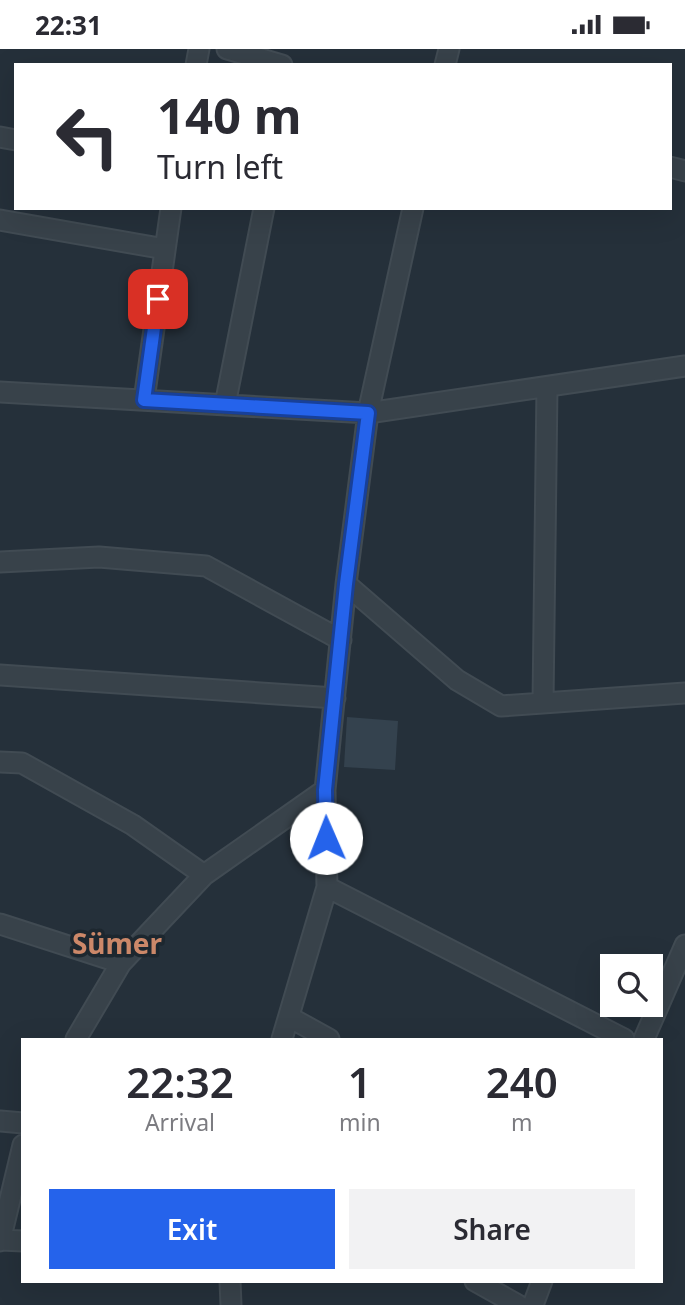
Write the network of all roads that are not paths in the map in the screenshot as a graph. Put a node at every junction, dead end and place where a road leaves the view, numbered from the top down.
1 (227, 49) edge
2 (275, 63) edge
3 (172, 210) edge
4 (264, 210) edge
5 (413, 210) edge
6 (0, 220) edge
7 (164, 249) junction
8 (685, 366) edge
9 (547, 387) junction
10 (0, 392) edge
11 (144, 400) junction
12 (225, 405) junction
13 (368, 413) junction
14 (0, 562) edge
15 (346, 584) junction
16 (341, 641) junction
17 (0, 675) edge
18 (685, 693) edge
19 (335, 698) junction
20 (543, 703) junction
21 (0, 762) edge
22 (325, 790) junction
23 (204, 875) junction
24 (327, 887) junction
25 (0, 924) edge
26 (684, 954) edge
27 (121, 963) junction
28 (289, 1017) junction
29 (77, 1038) edge
30 (282, 1038) edge
31 (327, 1038) edge
32 (622, 1038) edge
33 (644, 1038) edge
34 (0, 1121) edge
35 (21, 1123) edge
36 (21, 1154) edge
37 (1, 1240) edge
38 (21, 1241) edge
39 (230, 1283) edge
40 (479, 1283) edge
41 (541, 1283) edge
42 (231, 1305) edge
43 (518, 1305) edge
44 (533, 1305) edge

1 - 2 street
3 - 7 street
4 - 12 street
5 - 13 street
6 - 7 street
7 - 11 street
8 - 9 street
9 - 13 street
9 - 20 street
10 - 11 street
11 - 12 street
12 - 13 street
13 - 15 street
14 - 16 street
15 - 16 street
15 - 20 street
16 - 19 street
17 - 19 street
18 - 20 street
19 - 22 street
21 - 23 street
22 - 23 street
22 - 24 street
23 - 27 street
24 - 28 street
24 - 32 street
25 - 27 street
26 - 33 street
27 - 29 street
28 - 30 street
28 - 31 street
34 - 35 street
36 - 37 street
37 - 38 street
39 - 42 street
40 - 43 street
41 - 44 street

